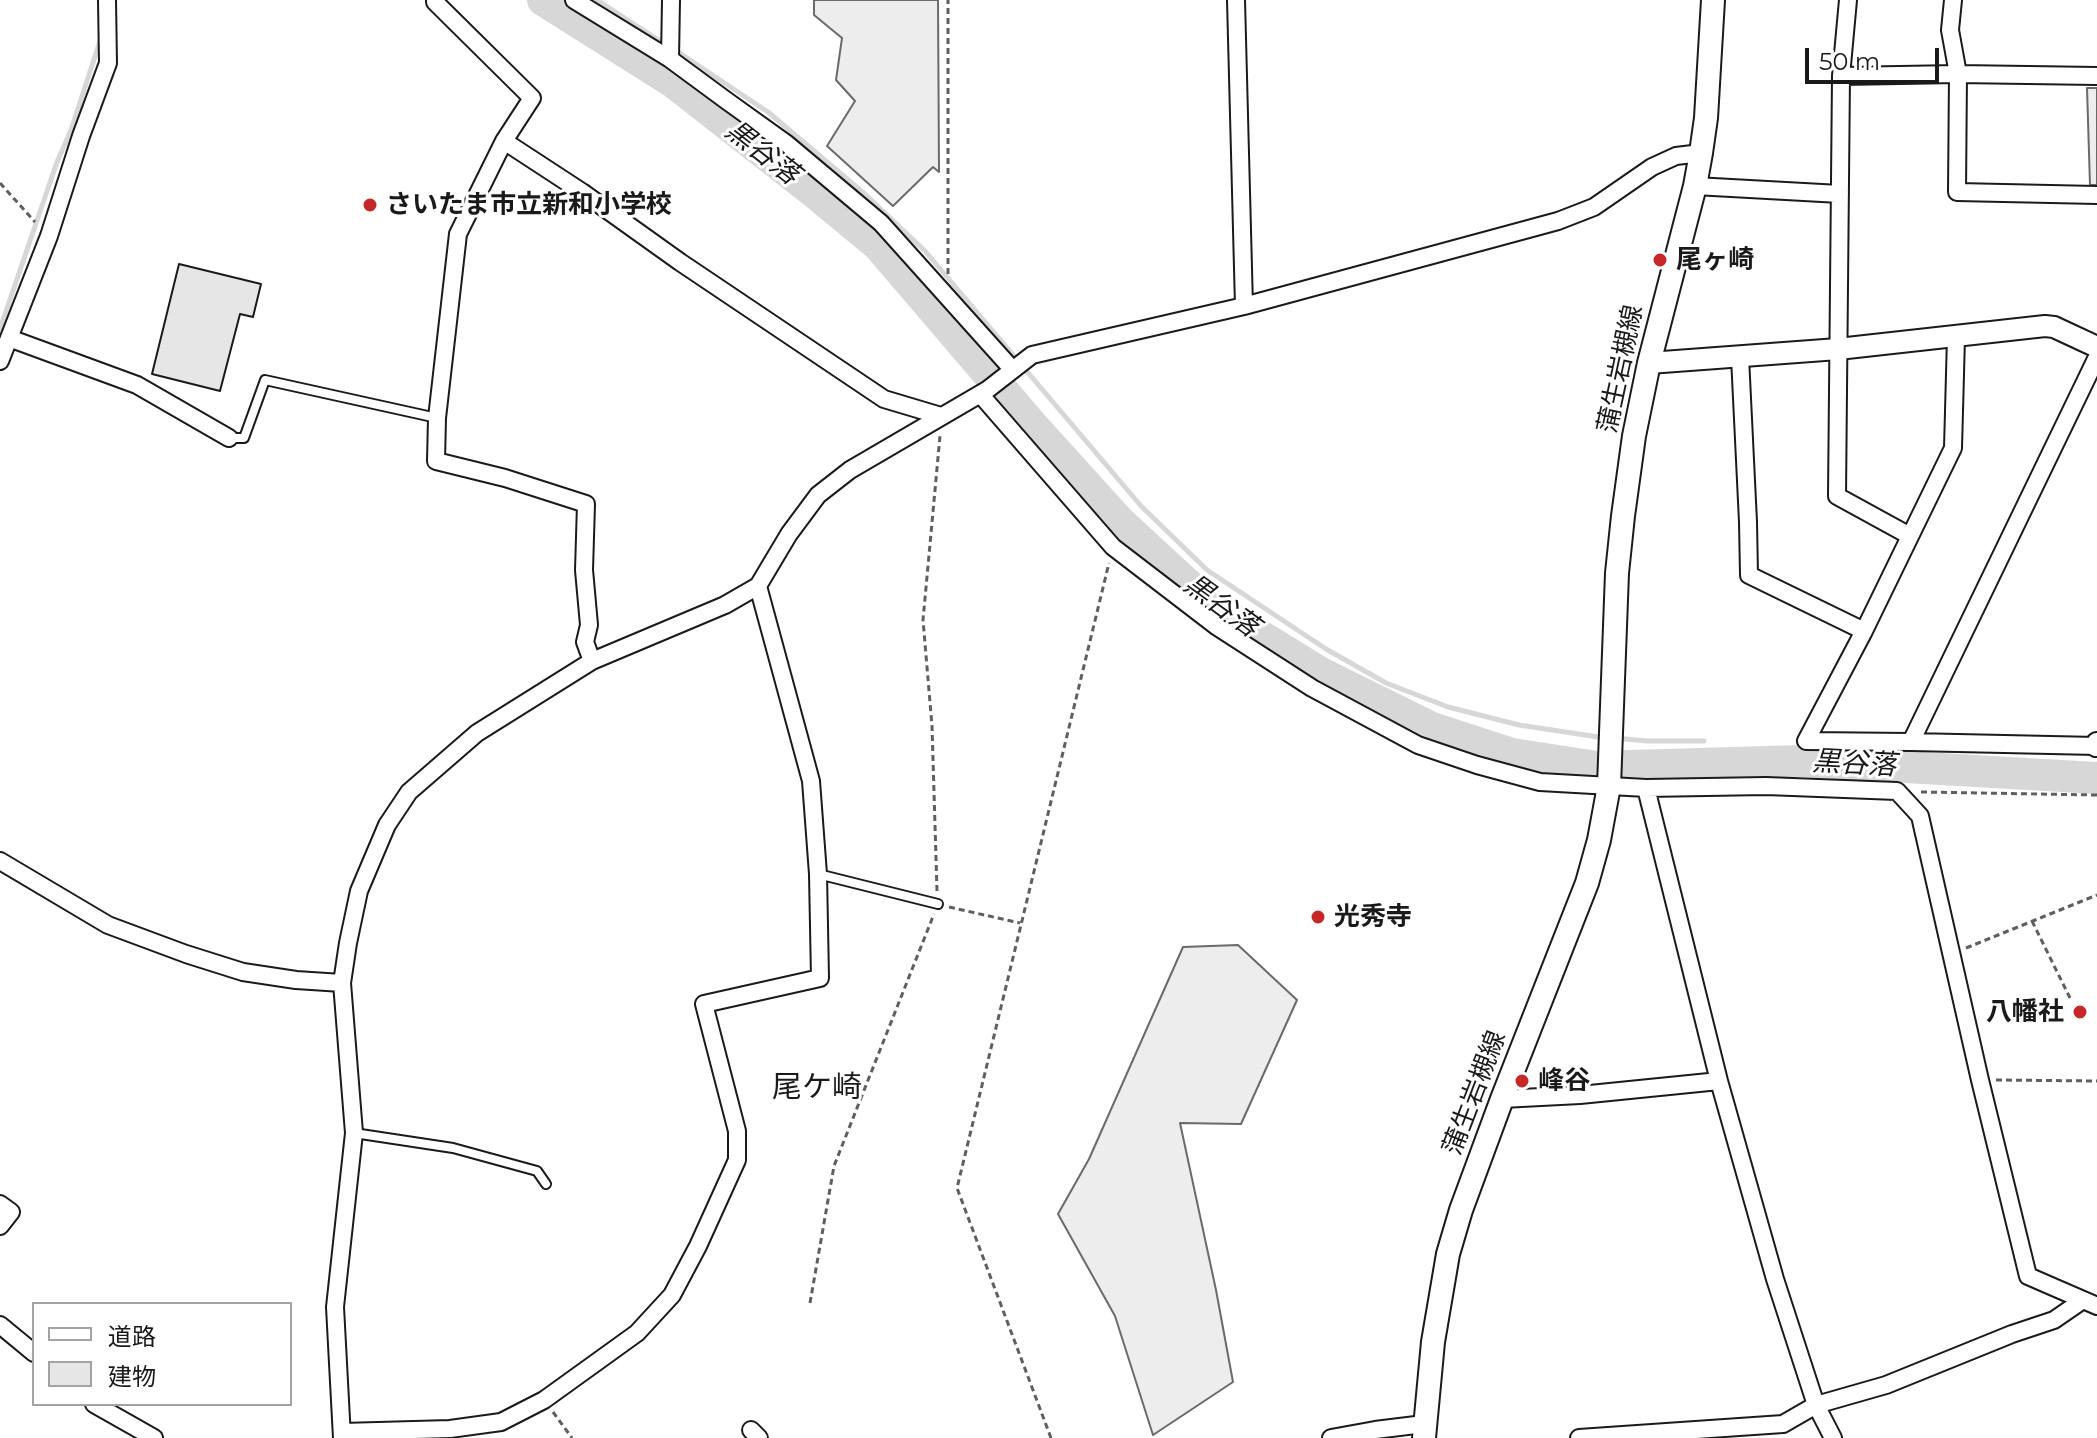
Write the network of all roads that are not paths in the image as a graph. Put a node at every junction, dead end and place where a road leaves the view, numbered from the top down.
1 (107, 0) edge
2 (435, 0) edge
3 (574, 0) edge
4 (671, 0) edge
5 (1236, 0) edge
6 (1713, 0) edge
7 (1848, 0) edge
8 (1953, 0) edge
9 (670, 59) junction
10 (1958, 74) junction
11 (1841, 76) junction
12 (2097, 76) edge
13 (504, 141) junction
14 (1701, 153) junction
15 (1695, 186) junction
16 (1840, 194) junction
17 (2097, 195) edge
18 (1244, 306) junction
19 (1956, 337) junction
20 (9, 338) junction
21 (2097, 347) edge
22 (1838, 349) junction
23 (1740, 357) junction
24 (2097, 357) edge
25 (0, 361) edge
26 (1649, 363) junction
27 (1009, 372) junction
28 (984, 392) junction
29 (941, 416) junction
30 (437, 418) junction
31 (229, 438) joint
32 (1910, 536) junction
33 (758, 586) junction
34 (1864, 631) junction
35 (592, 661) junction
36 (1911, 742) junction
37 (2097, 745) edge
38 (1610, 772) junction
39 (1646, 788) junction
40 (0, 861) edge
41 (818, 874) junction
42 (938, 904) road end
43 (342, 983) junction
44 (1719, 1081) junction
45 (1502, 1099) junction
46 (354, 1133) junction
47 (546, 1184) dead end
48 (0, 1204) edge
49 (0, 1226) edge
50 (2090, 1303) edge
51 (0, 1325) edge
52 (32, 1351) edge
53 (1816, 1405) junction
54 (98, 1406) edge
55 (1424, 1431) edge
56 (342, 1435) edge
57 (154, 1438) edge
58 (1331, 1438) edge
59 (1581, 1438) edge
60 (1833, 1438) edge

1 - 20 street
2 - 13 street
3 - 9 street
4 - 9 street
5 - 18 street
6 - 14 main road, 蒲生岩槻線
7 - 11 street
8 - 10 street
9 - 27 street
10 - 11 street
10 - 12 street
10 - 17 street
11 - 16 street
13 - 29 street
13 - 30 street
14 - 15 main road, 蒲生岩槻線
14 - 18 street
15 - 16 street
15 - 26 main road, 蒲生岩槻線
16 - 22 street
18 - 27 street
19 - 21 street
19 - 22 street
19 - 32 street
20 - 25 street
20 - 31 street
22 - 23 street
22 - 32 street
23 - 26 street
23 - 34 street
24 - 36 street
26 - 38 main road, 蒲生岩槻線
27 - 28 street
28 - 29 street
28 - 38 street
29 - 33 street
30 - 31 lane
30 - 35 street
32 - 34 street
33 - 35 street
33 - 41 street
34 - 36 street
35 - 43 street
36 - 37 street
38 - 39 street
38 - 45 main road, 蒲生岩槻線
39 - 44 street
39 - 50 street
40 - 43 street
41 - 42 lane
41 - 56 street
43 - 46 street
44 - 45 street
44 - 53 street
45 - 55 main road, 蒲生岩槻線
46 - 47 lane
46 - 56 street
48 - 49 street
50 - 53 street
51 - 52 street
53 - 59 street
53 - 60 street
54 - 57 street
55 - 58 street

